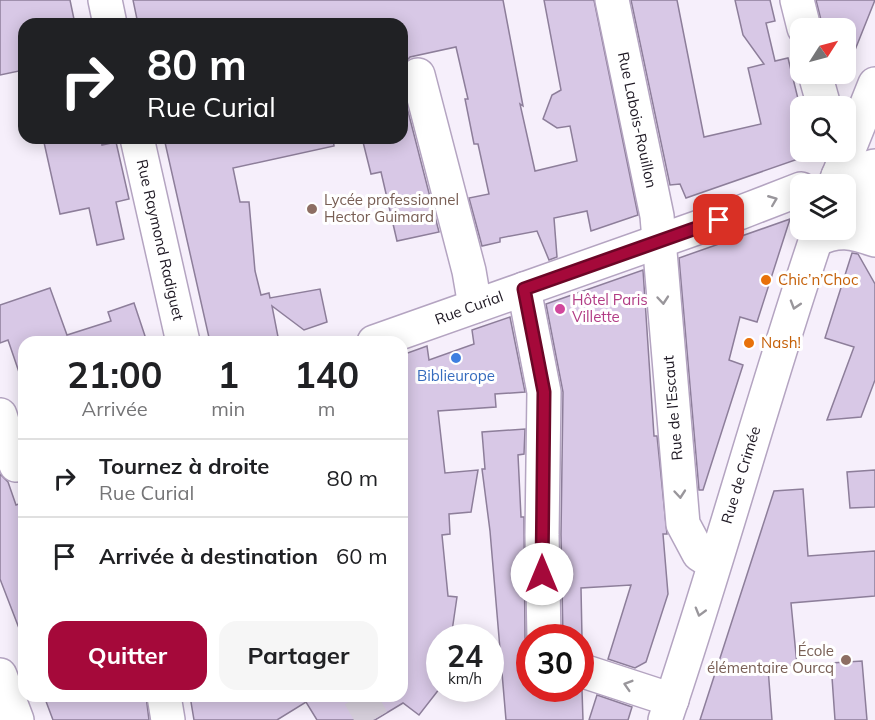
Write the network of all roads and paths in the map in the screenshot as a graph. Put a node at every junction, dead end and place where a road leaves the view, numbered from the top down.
1 (105, 0) edge
2 (612, 0) edge
3 (797, 0) edge
4 (109, 18) edge
5 (802, 18) edge
6 (418, 75) dead end
7 (875, 84) edge
8 (858, 135) edge
9 (138, 144) edge
10 (875, 167) edge
11 (834, 174) edge
12 (854, 174) edge
13 (790, 193) edge
14 (856, 234) edge
15 (875, 238) edge
16 (815, 240) edge
17 (659, 241) junction
18 (524, 289) junction
19 (475, 306) junction
20 (182, 336) edge
21 (391, 336) edge
22 (0, 415) edge
23 (14, 466) edge
24 (713, 564) junction
25 (544, 624) edge
26 (0, 675) edge
27 (594, 676) edge
28 (165, 702) edge
29 (668, 710) edge
30 (17, 720) edge
31 (168, 720) edge

1 - 4 street
2 - 17 street, Rue Labois-Rouillon
3 - 5 street
6 - 19 street
7 - 8 street
8 - 11 street
9 - 20 street, Rue Raymond Radiguet
10 - 12 street
10 - 15 street
17 -> 13 street, Rue Curial
14 - 15 street
16 -> 24 street, Rue de Crimée
17 - 18 street, Rue Curial
17 -> 24 street, Rue de l'Escaut
18 - 19 street, Rue Curial
18 - 25 street
19 - 21 street, Rue Curial
22 - 23 street
24 -> 29 street, Rue de Crimée
26 - 30 street
29 -> 27 street
28 - 31 street

